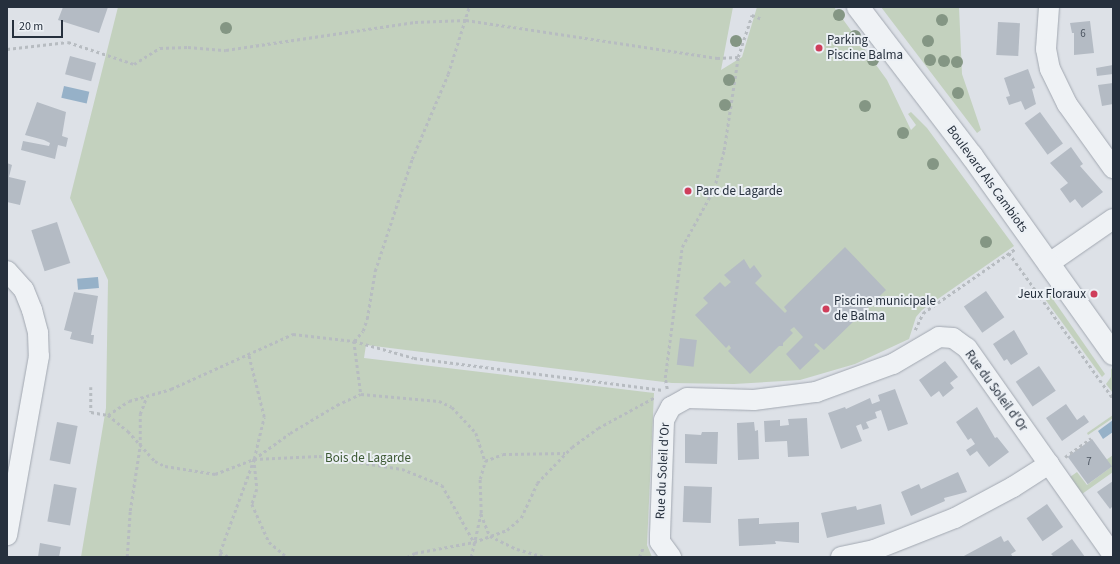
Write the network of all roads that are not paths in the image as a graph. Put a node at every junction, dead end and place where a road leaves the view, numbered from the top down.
1 (858, 7) edge
2 (1049, 7) edge
3 (1113, 168) edge
4 (1113, 218) edge
5 (1048, 264) junction
6 (7, 271) edge
7 (1113, 354) edge
8 (1049, 464) junction
9 (7, 535) edge
10 (1113, 555) edge
11 (671, 557) edge
12 (841, 557) edge

1 - 5 street, Boulevard Als Cambiots
2 - 3 street
4 - 5 street
5 - 7 street, Boulevard Als Cambiots
6 - 9 street
8 - 10 street, Rue du Soleil d'Or
8 - 11 street, Rue du Soleil d'Or
8 - 12 street

